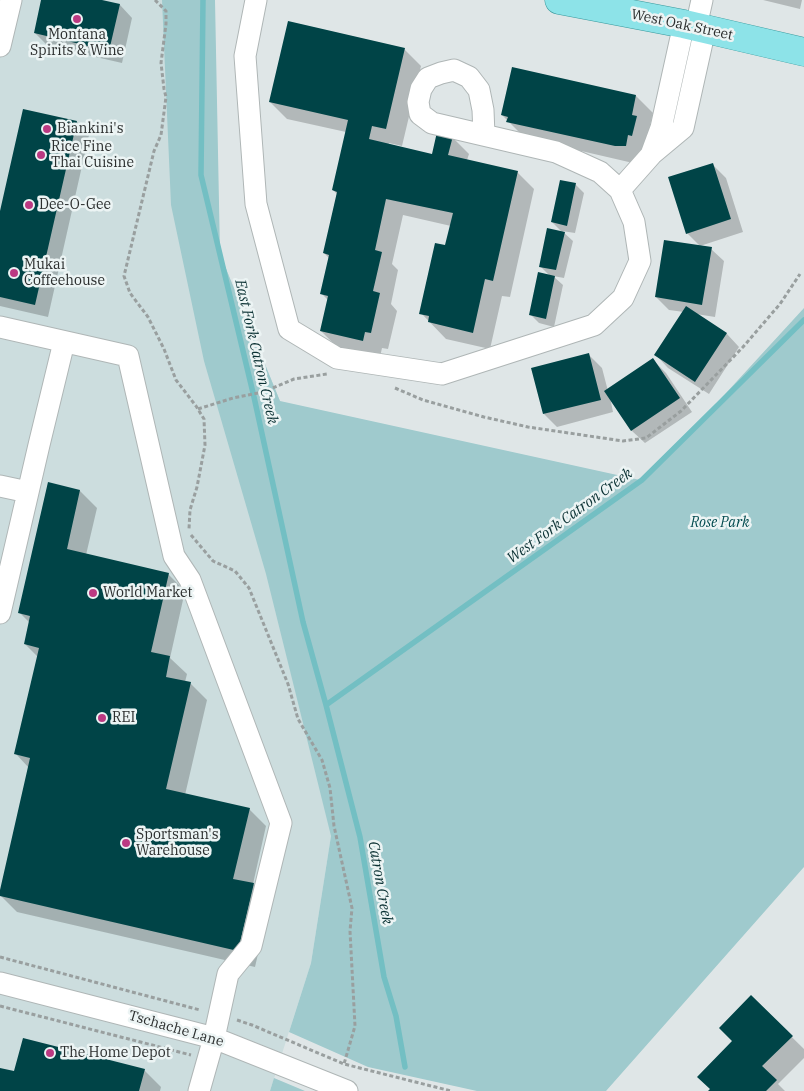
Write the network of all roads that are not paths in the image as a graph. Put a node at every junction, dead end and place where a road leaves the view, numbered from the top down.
1 (11, 0) edge
2 (256, 0) edge
3 (559, 0) edge
4 (702, 0) edge
5 (695, 27) junction
6 (0, 46) edge
7 (804, 52) edge
8 (484, 135) dead end
9 (620, 190) junction
10 (0, 327) edge
11 (64, 342) junction
12 (0, 486) edge
13 (28, 492) junction
14 (0, 614) edge
15 (0, 983) edge
16 (214, 1038) junction
17 (199, 1091) edge
18 (347, 1091) edge

1 - 6 street
2 - 9 street
3 - 5 main road, West Oak Street
4 - 5 street
5 - 7 main road, West Oak Street
5 - 9 street
8 - 9 street
10 - 11 street
11 - 13 street
11 - 16 street
12 - 13 street
13 - 14 street
15 - 16 street, Tschache Lane
16 - 17 street
16 - 18 street, Tschache Lane

